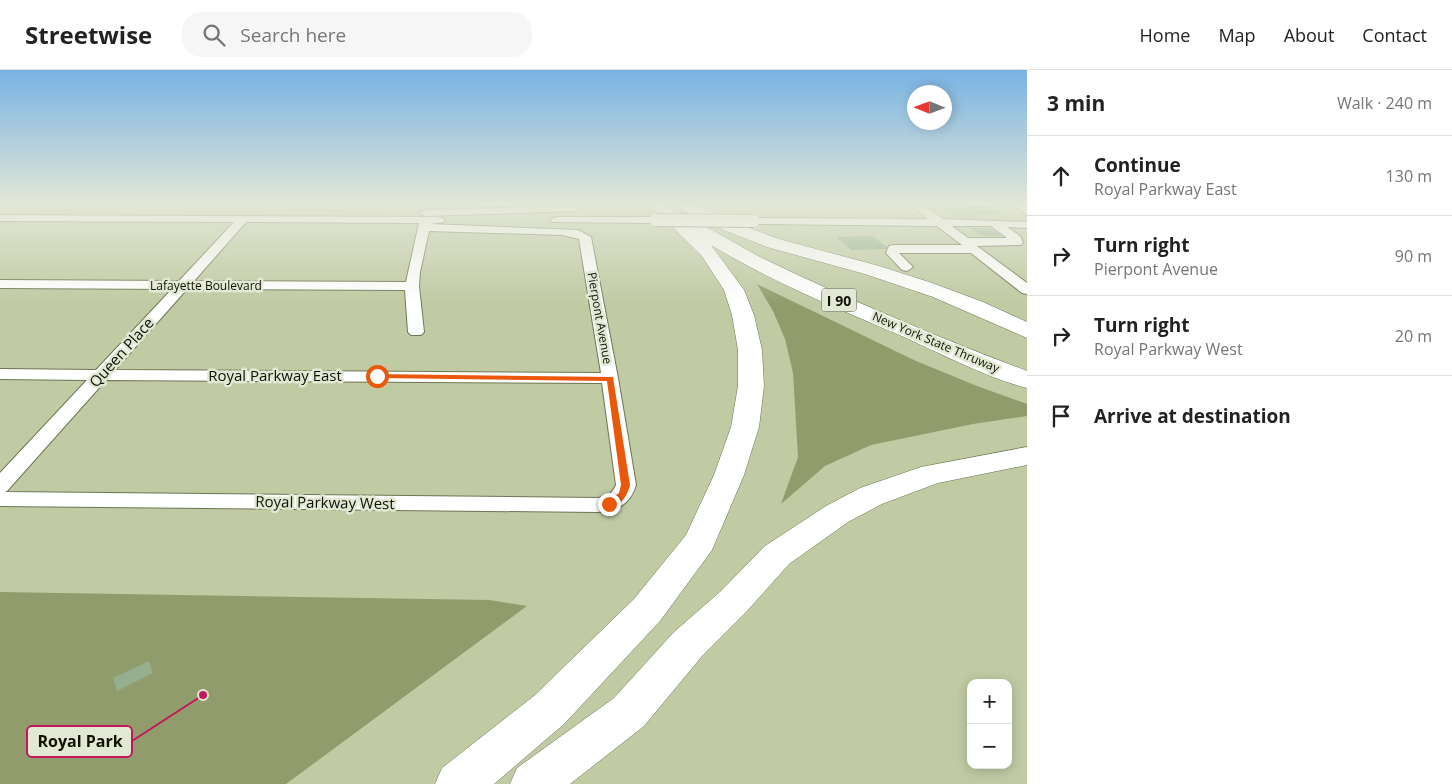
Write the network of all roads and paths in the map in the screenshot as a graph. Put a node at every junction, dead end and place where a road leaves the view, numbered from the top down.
1 (226, 237) edge
2 (421, 237) edge
3 (585, 237) edge
4 (690, 237) edge
5 (711, 237) edge
6 (738, 237) edge
7 (757, 237) edge
8 (958, 237) edge
9 (1014, 237) edge
10 (969, 246) junction
11 (907, 267) dead end
12 (0, 284) edge
13 (183, 285) junction
14 (412, 286) junction
15 (1027, 290) edge
16 (416, 332) dead end
17 (1027, 332) edge
18 (1027, 368) edge
19 (0, 374) edge
20 (101, 374) junction
21 (610, 378) junction
22 (1027, 380) edge
23 (1027, 456) edge
24 (623, 472) joint
25 (0, 486) edge
26 (0, 499) edge
27 (458, 784) edge
28 (533, 784) edge

1 - 13 street, Queen Place
2 - 14 street
3 - 21 street, Pierpont Avenue
4 - 27 highway
5 - 22 highway, New York State Thruway / I 90
6 - 18 highway, New York State Thruway / I 90
7 - 17 highway
8 - 10 street
9 - 10 street
10 - 11 street
10 - 15 street
12 - 13 street, Lafayette Boulevard
13 - 14 street, Lafayette Boulevard
13 - 20 street, Queen Place
14 - 16 street
19 - 20 street, Royal Parkway East
20 - 21 street, Royal Parkway East
20 - 25 street, Queen Place
21 - 24 street, Pierpont Avenue
23 - 28 highway
24 - 26 street, Royal Parkway West

